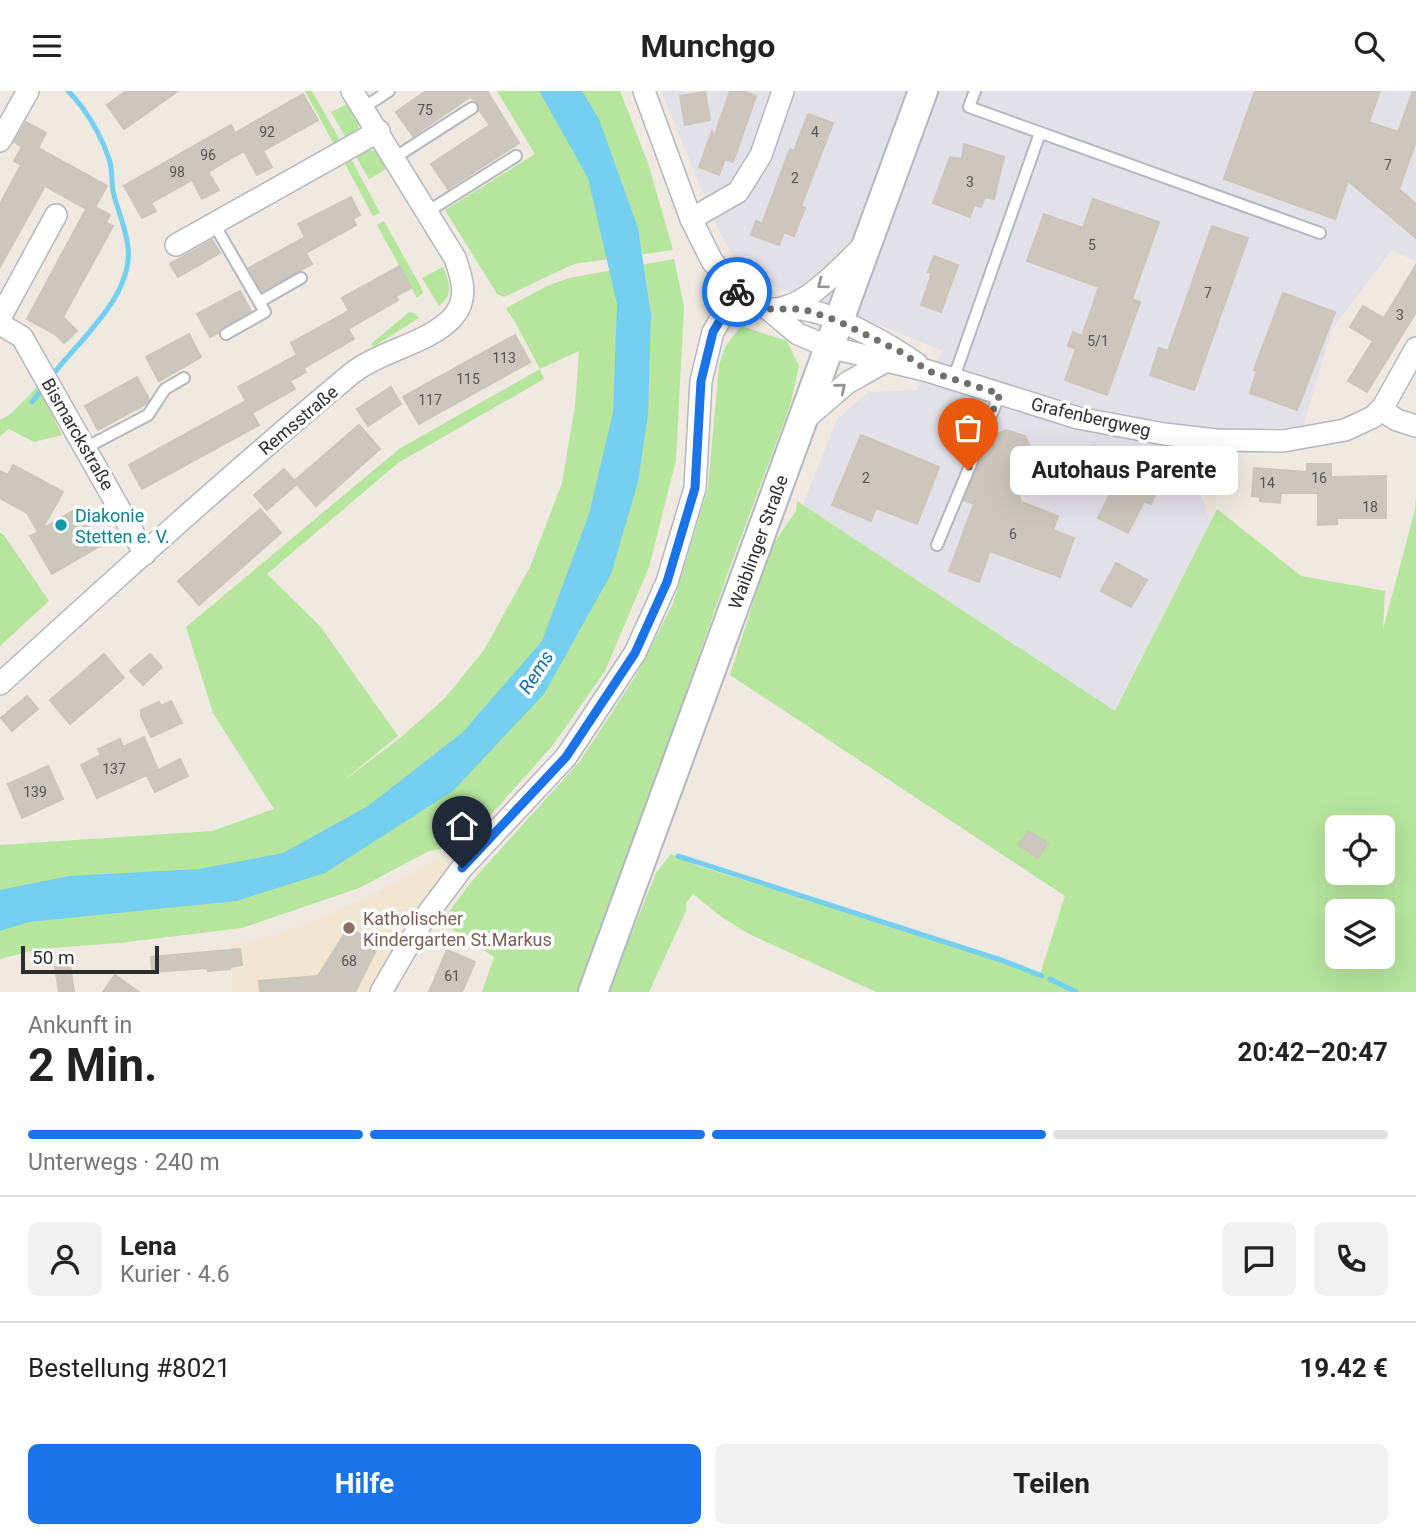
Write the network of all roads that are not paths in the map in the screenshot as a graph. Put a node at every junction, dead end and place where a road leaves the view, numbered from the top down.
1 (28, 91) edge
2 (389, 91) edge
3 (644, 91) edge
4 (783, 91) edge
5 (923, 91) edge
6 (975, 91) edge
7 (358, 99) edge
8 (472, 108) dead end
9 (379, 131) junction
10 (1040, 133) junction
11 (0, 141) edge
12 (516, 156) dead end
13 (394, 157) junction
14 (427, 212) junction
15 (56, 215) dead end
16 (691, 219) junction
17 (214, 224) junction
18 (1320, 233) dead end
19 (868, 241) junction
20 (177, 245) dead end
21 (301, 278) dead end
22 (737, 291) junction
23 (259, 302) junction
24 (768, 309) junction
25 (0, 318) edge
26 (0, 324) edge
27 (226, 334) dead end
28 (834, 334) junction
29 (1416, 348) edge
30 (886, 361) junction
31 (928, 371) junction
32 (184, 378) dead end
33 (953, 380) junction
34 (1000, 394) junction
35 (1381, 409) junction
36 (802, 422) junction
37 (1416, 426) edge
38 (1205, 439) junction
39 (87, 447) junction
40 (1214, 488) dead end
41 (937, 545) dead end
42 (145, 554) junction
43 (0, 684) edge
44 (382, 992) edge
45 (593, 992) edge

1 - 11 street
2 - 7 lane
3 - 16 street
4 - 16 street
5 - 19 main road, Waiblinger Straße
6 - 10 lane
7 - 9 street, Remsstraße
8 - 13 lane
9 - 13 street, Remsstraße
9 - 17 street
10 - 18 lane
10 - 33 lane
12 - 14 lane
13 - 14 street, Remsstraße
14 - 42 street, Remsstraße
15 - 25 street
16 - 22 street
17 - 20 street
17 - 23 lane
19 -> 24 street
19 - 28 main road, Waiblinger Straße
21 - 23 lane
22 - 24 street
22 - 44 street
23 - 27 lane
24 - 28 street
26 - 39 street, Bismarckstraße
28 - 30 street, Grafenbergweg
28 - 31 street, Grafenbergweg
28 - 36 main road, Waiblinger Straße
29 - 35 street
30 - 31 street, Grafenbergweg
36 -> 30 street
31 - 33 street, Grafenbergweg
32 - 39 lane
33 - 34 street, Grafenbergweg
34 - 38 street, Grafenbergweg
34 - 41 lane
35 - 37 street
35 - 38 street, Grafenbergweg
36 - 45 main road, Waiblinger Straße
38 - 40 lane
39 - 42 street, Bismarckstraße
42 - 43 street, Remsstraße

